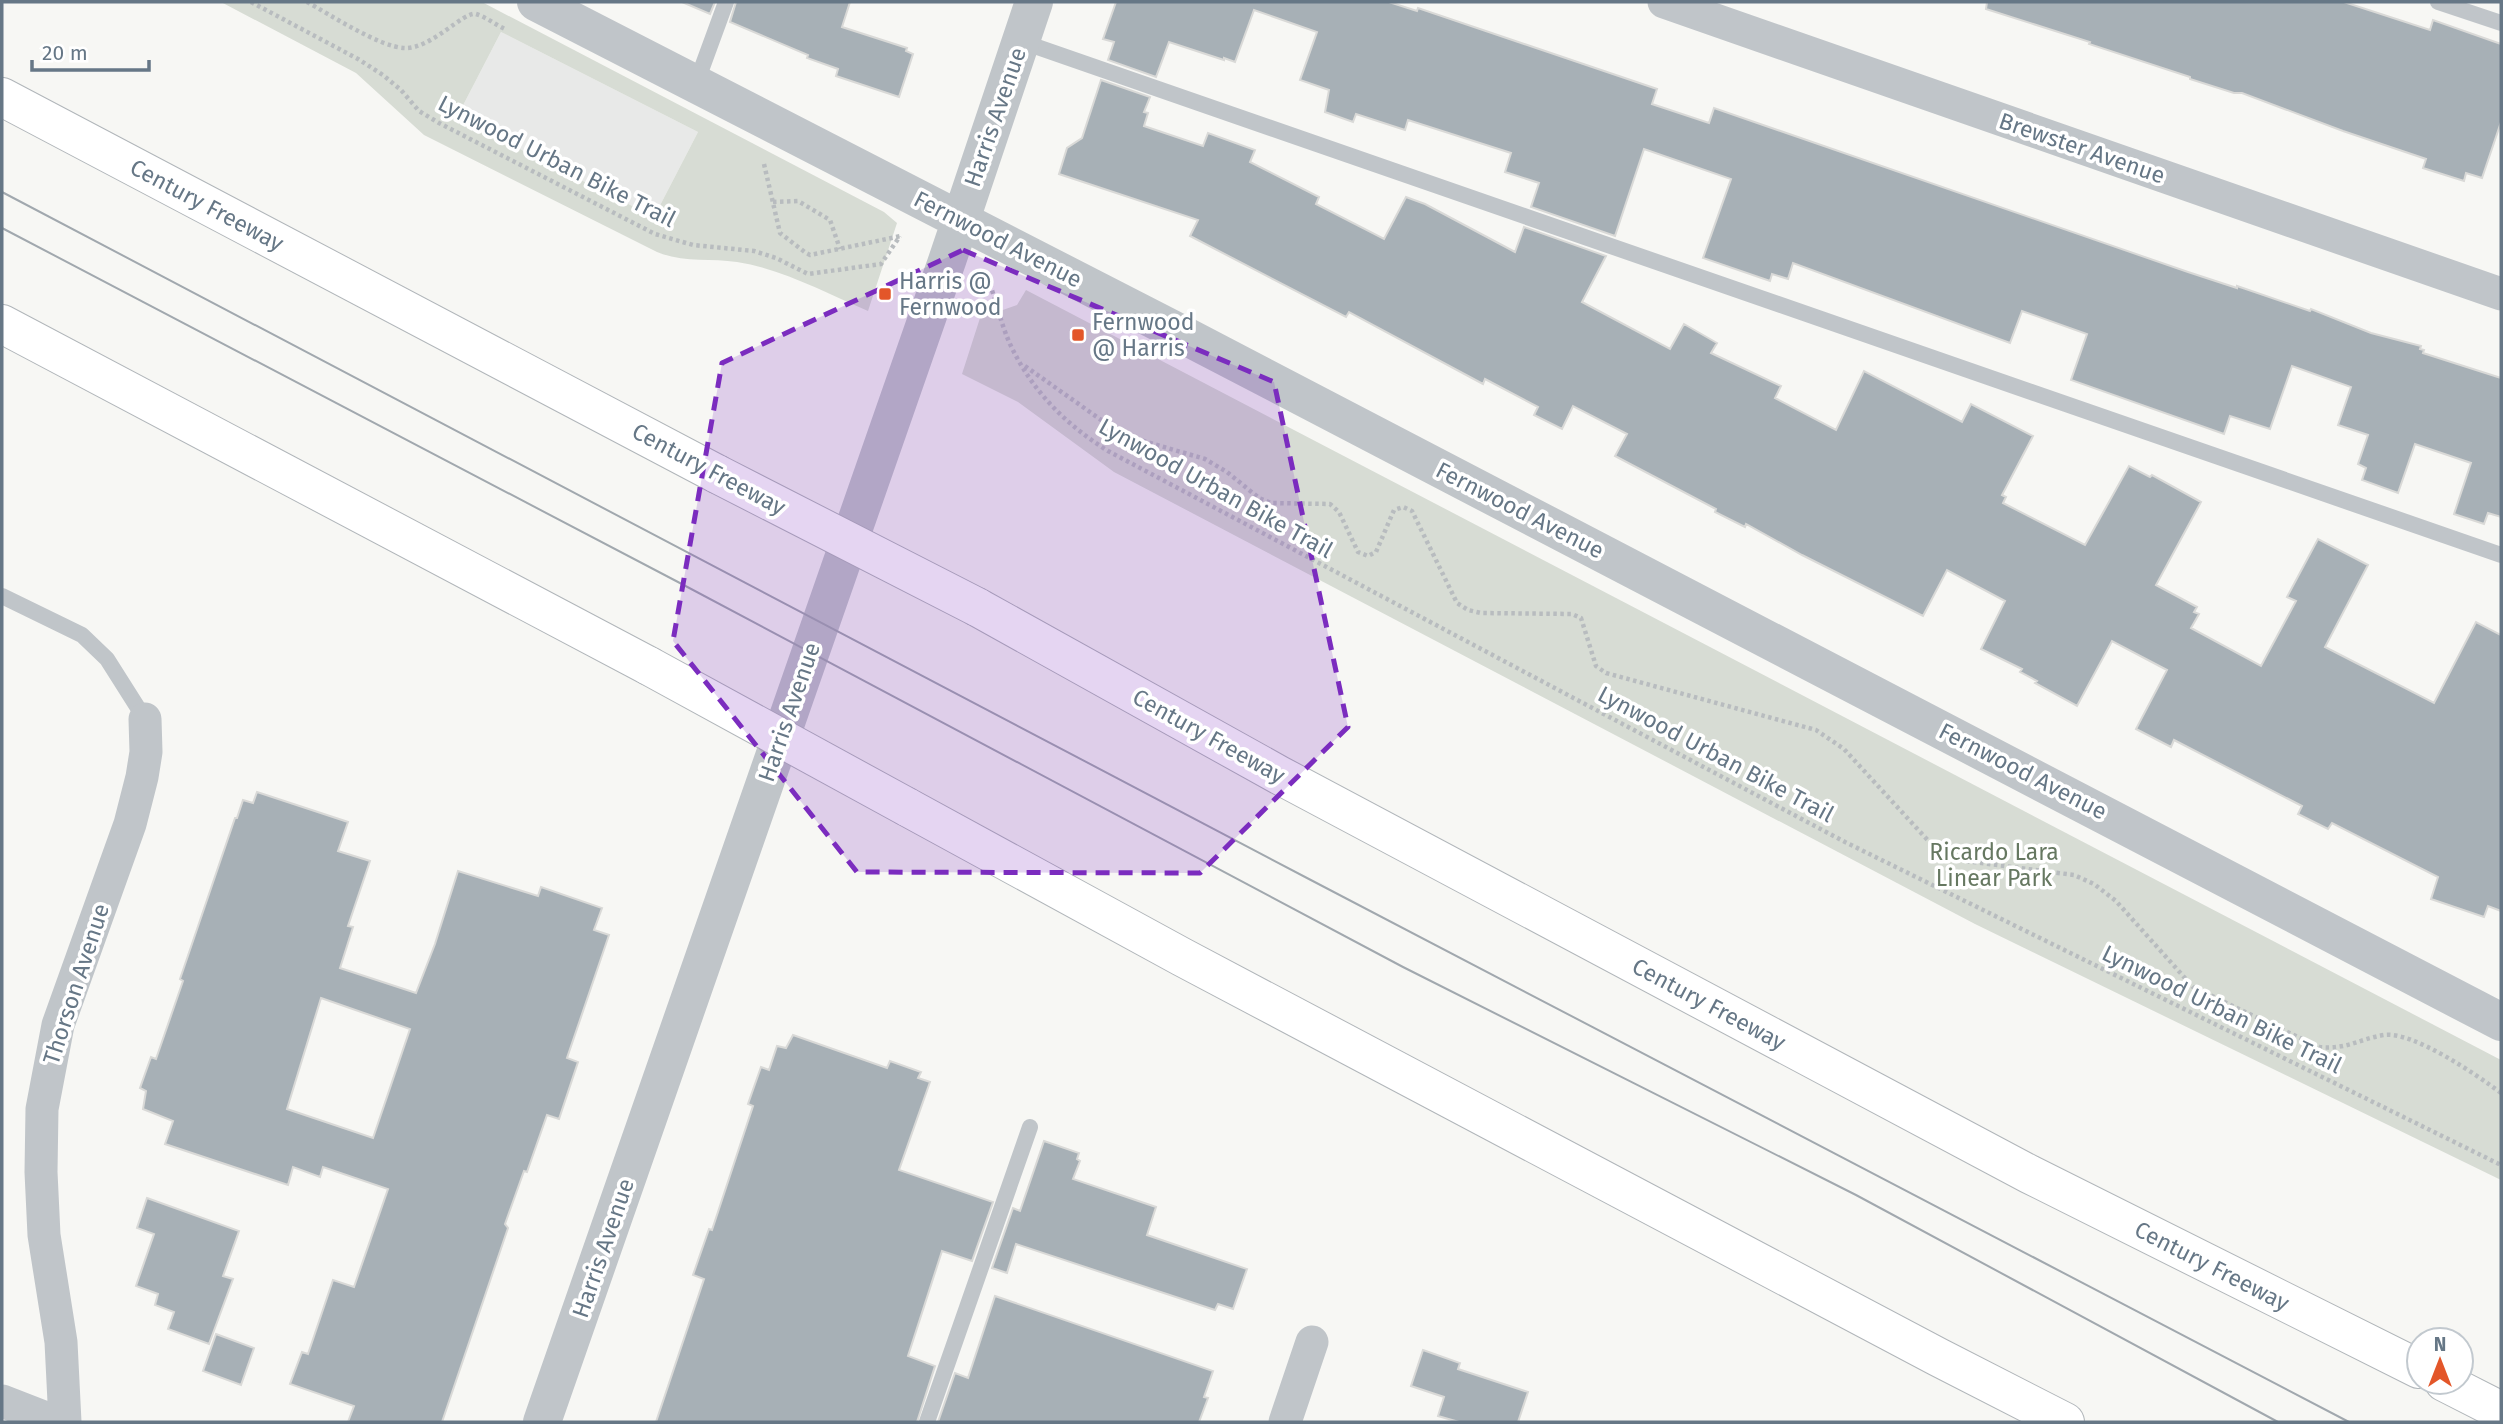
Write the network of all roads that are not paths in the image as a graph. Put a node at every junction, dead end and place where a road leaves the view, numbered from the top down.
1 (536, 2) edge
2 (726, 2) edge
3 (1034, 2) edge
4 (1664, 2) edge
5 (2438, 2) edge
6 (2501, 23) edge
7 (1020, 41) junction
8 (696, 84) junction
9 (2, 97) edge
10 (961, 219) junction
11 (2501, 294) edge
12 (2, 324) edge
13 (2501, 555) edge
14 (2, 596) edge
15 (145, 719) joint
16 (2501, 1022) edge
17 (1030, 1127) dead end
18 (1312, 1342) dead end
19 (2405, 1363) edge
20 (2472, 1396) edge
21 (2, 1401) edge
22 (2501, 1411) edge
23 (56, 1422) edge
24 (65, 1422) edge
25 (542, 1422) edge
26 (927, 1422) edge
27 (1285, 1422) edge
28 (2065, 1422) edge

1 - 8 street, Fernwood Avenue
2 - 8 lane
3 - 7 street, Harris Avenue
4 - 11 street, Brewster Avenue
5 - 6 lane
7 - 10 street, Harris Avenue
7 - 13 lane
8 - 10 street, Fernwood Avenue
9 - 19 highway, Century Freeway, bridge
10 - 16 street, Fernwood Avenue
10 - 25 street, Harris Avenue
12 - 28 highway, bridge
14 - 15 lane
15 - 24 street, Thorson Avenue
17 - 26 lane
18 - 27 street
20 - 22 highway
21 - 23 street

